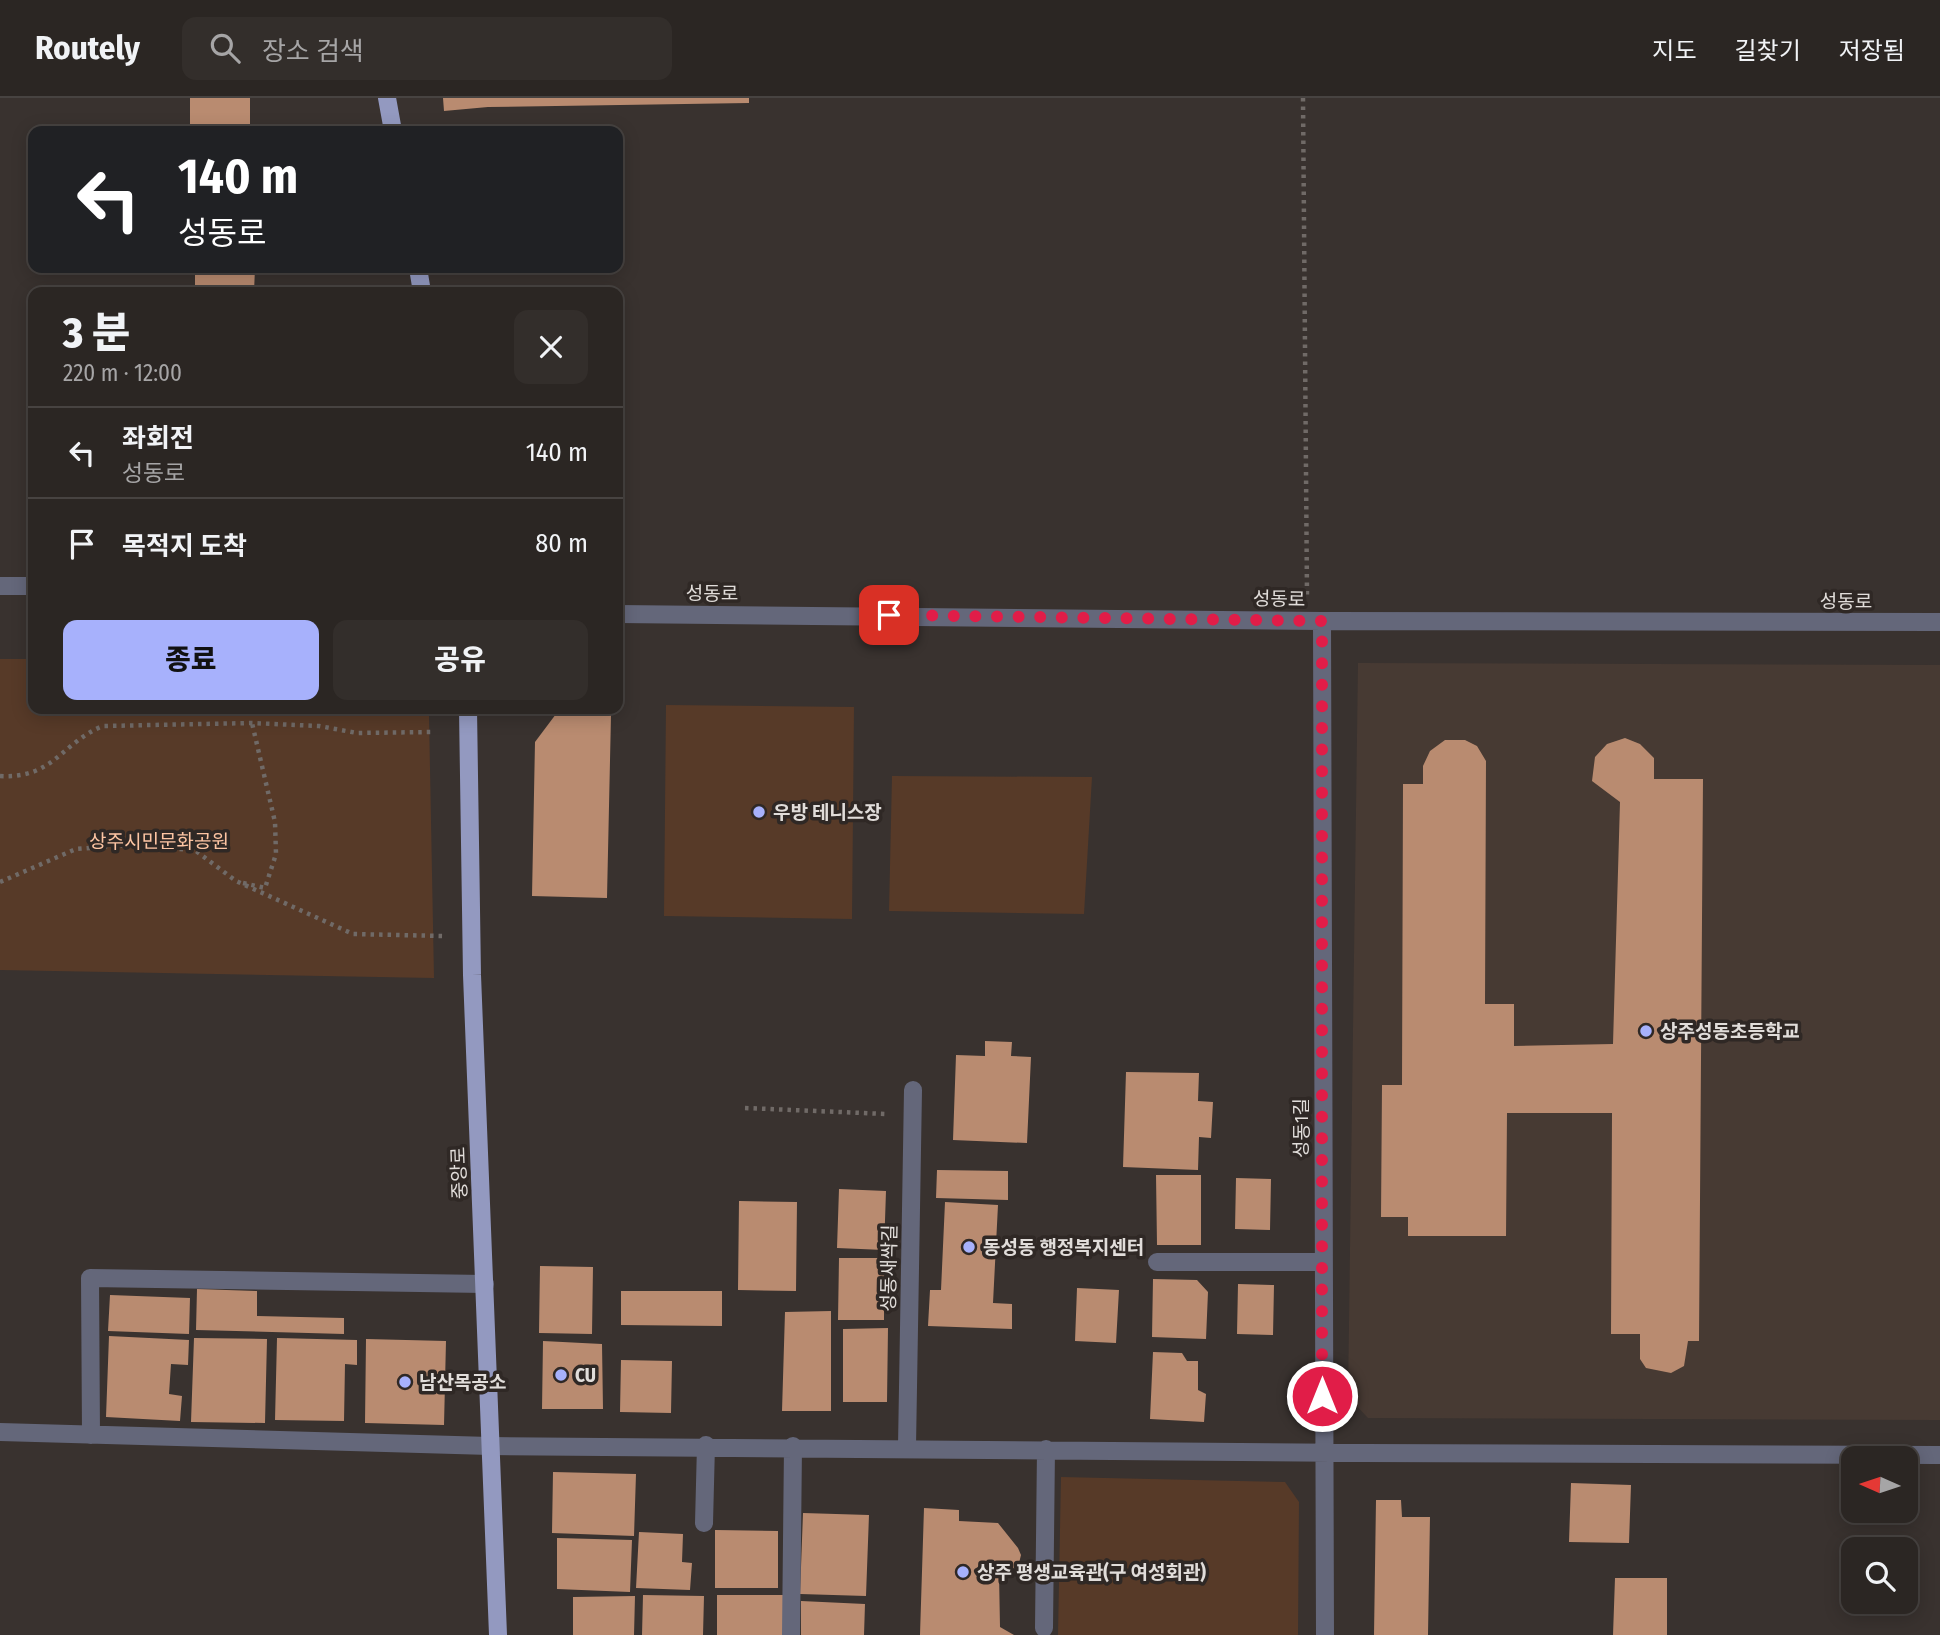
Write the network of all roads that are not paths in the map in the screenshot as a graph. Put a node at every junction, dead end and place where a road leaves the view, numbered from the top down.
1 (387, 98) edge
2 (392, 126) edge
3 (0, 586) edge
4 (28, 586) edge
5 (623, 614) edge
6 (1315, 621) junction
7 (1940, 622) edge
8 (468, 714) edge
9 (913, 1090) dead end
10 (1157, 1262) dead end
11 (1322, 1262) junction
12 (485, 1284) junction
13 (0, 1433) edge
14 (91, 1435) junction
15 (706, 1445) junction
16 (491, 1446) junction
17 (793, 1446) junction
18 (907, 1447) junction
19 (1046, 1449) junction
20 (1322, 1453) junction
21 (1940, 1455) edge
22 (704, 1522) dead end
23 (1044, 1628) dead end
24 (498, 1635) edge
25 (791, 1635) edge
26 (1325, 1635) edge

1 - 2 main road
3 - 4 street
5 - 6 street, 성동로
6 - 7 street, 성동로
6 - 11 street, 성동1길
8 - 12 main road, 중앙로
9 - 18 street, 성동새싹길
10 - 11 street
11 - 20 street, 성동1길
12 - 14 street
12 - 16 main road, 중앙로
13 - 14 street
14 - 16 street
15 - 16 street
15 - 17 street
15 - 22 street
16 - 24 main road, 중앙로
17 - 18 street
17 - 25 street
18 - 19 street
19 - 20 street
19 - 23 street
20 - 21 street
20 - 26 street, 성동1길

